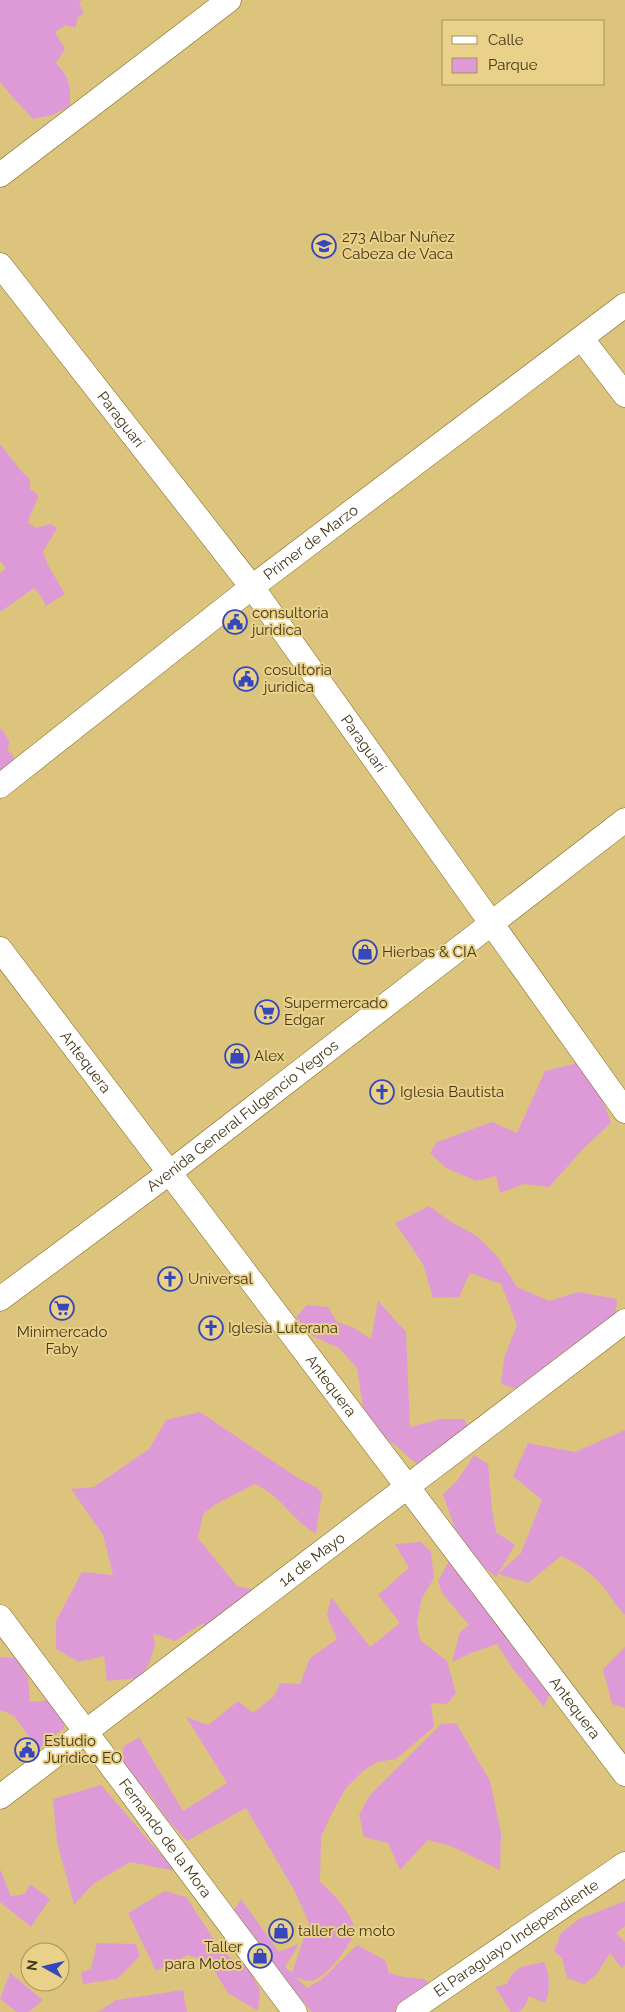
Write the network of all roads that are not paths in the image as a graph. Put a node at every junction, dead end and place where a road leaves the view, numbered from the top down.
1 (229, 0) edge
2 (0, 175) edge
3 (0, 265) edge
4 (625, 305) edge
5 (582, 338) junction
6 (625, 396) edge
7 (252, 587) junction
8 (0, 786) edge
9 (625, 820) edge
10 (491, 922) junction
11 (0, 949) edge
12 (625, 1111) edge
13 (169, 1173) junction
14 (0, 1299) edge
15 (625, 1321) edge
16 (407, 1487) junction
17 (0, 1617) edge
18 (86, 1732) junction
19 (625, 1774) edge
20 (0, 1797) edge
21 (625, 1864) edge
22 (295, 2012) edge
23 (408, 2012) edge

1 - 2 street
3 - 7 street, Paraguarí
4 - 5 street, Primer de Marzo
5 - 6 street
5 - 7 street, Primer de Marzo
7 - 8 street, Primer de Marzo
7 - 10 street, Paraguarí
9 - 10 street, Avenida General Fulgencio Yegros
10 - 12 street, Paraguarí
10 - 13 street, Avenida General Fulgencio Yegros
11 - 13 street, Antequera
13 - 14 street, Avenida General Fulgencio Yegros
13 - 16 street, Antequera
15 - 16 street, 14 de Mayo
16 - 18 street, 14 de Mayo
16 - 19 street, Antequera
17 - 18 street, Fernando de la Mora
18 - 20 street, 14 de Mayo
18 - 22 street, Fernando de la Mora
21 - 23 street, El Paraguayo Independiente

